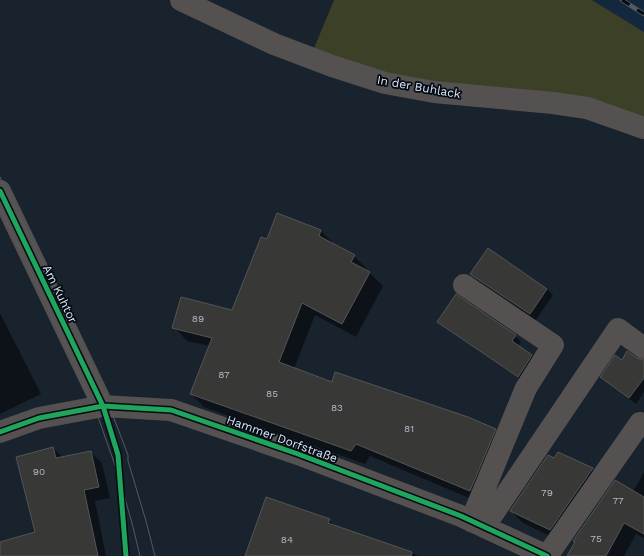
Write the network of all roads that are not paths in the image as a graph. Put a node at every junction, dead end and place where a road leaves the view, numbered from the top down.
1 (182, 0) edge
2 (644, 128) edge
3 (0, 191) edge
4 (464, 285) dead end
5 (644, 348) edge
6 (103, 406) junction
7 (640, 423) dead end
8 (0, 432) edge
9 (478, 524) junction
10 (547, 556) edge

1 - 2 street, In der Buhlack
3 - 6 street, Am Kuhtor
4 - 9 street
5 - 9 street
6 - 8 street, Hammer Dorfstraße
6 - 9 street, Hammer Dorfstraße
7 - 10 street
9 - 10 street, Hammer Dorfstraße

